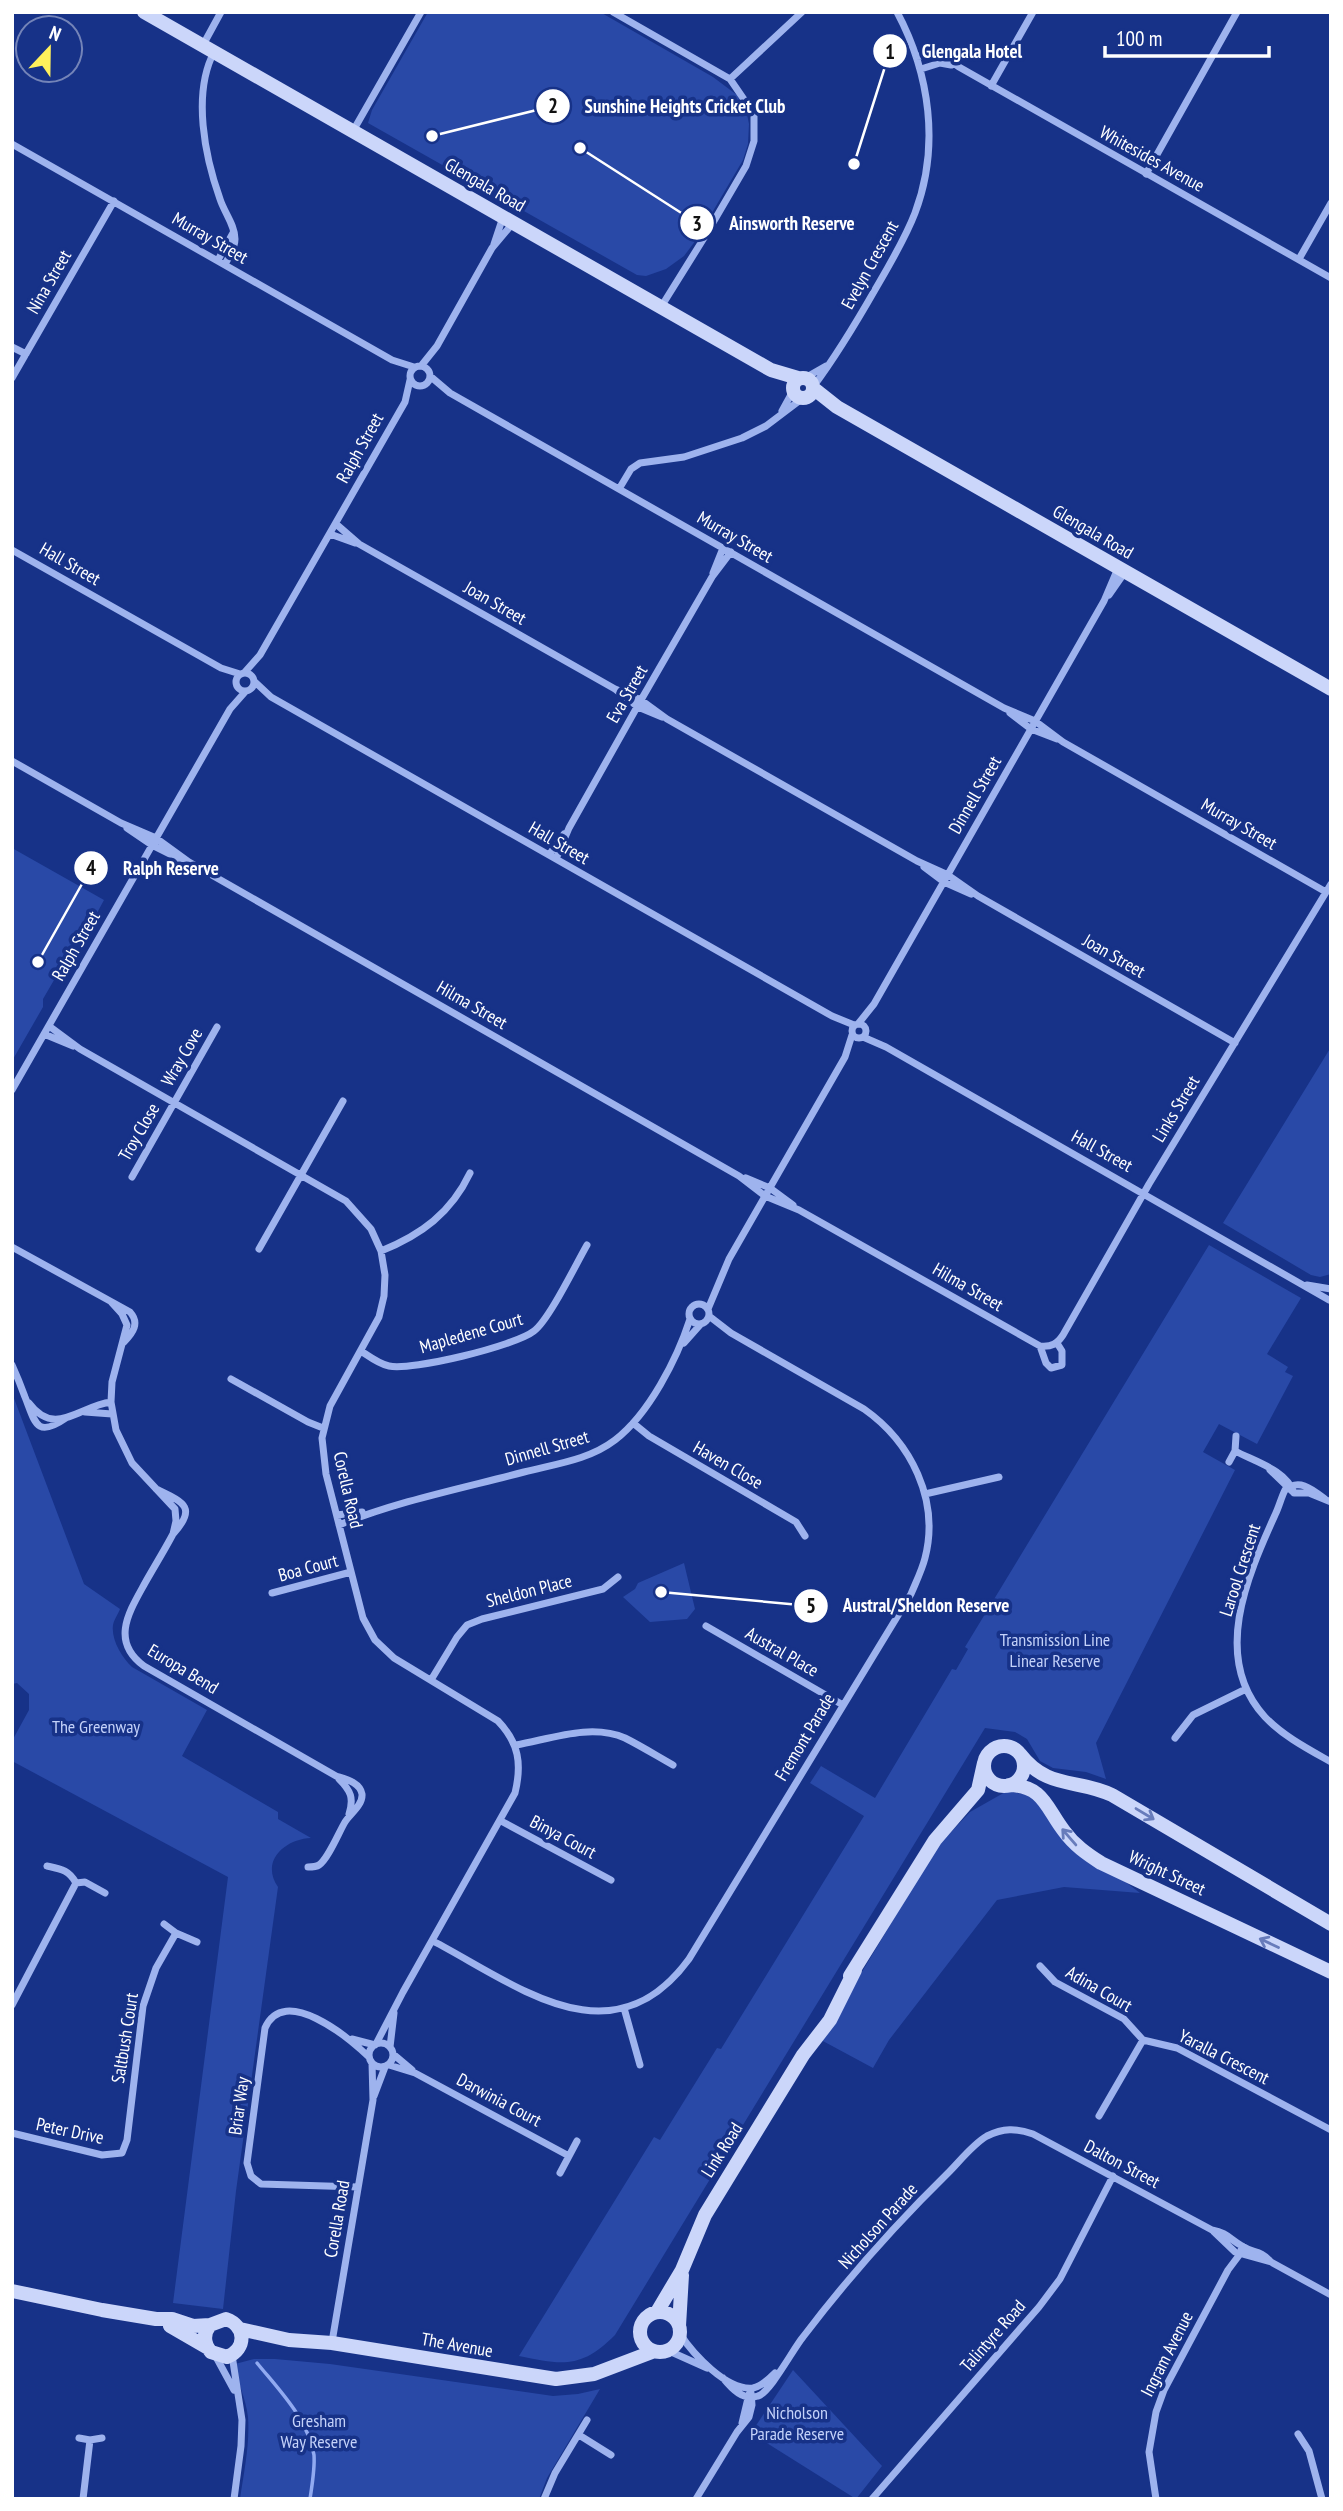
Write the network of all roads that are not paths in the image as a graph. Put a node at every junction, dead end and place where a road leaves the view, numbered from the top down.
1 (144, 12) edge
2 (221, 12) edge
3 (421, 12) edge
4 (613, 12) edge
5 (802, 12) edge
6 (897, 12) edge
7 (1033, 12) edge
8 (1237, 12) edge
9 (208, 49) junction
10 (916, 56) junction
11 (959, 67) junction
12 (921, 69) junction
13 (730, 79) junction
14 (991, 86) junction
15 (353, 131) junction
16 (12, 144) edge
17 (1146, 174) junction
18 (114, 201) junction
19 (1331, 203) edge
20 (508, 220) junction
21 (492, 248) junction
22 (1299, 259) junction
23 (221, 262) junction
24 (1331, 278) edge
25 (661, 307) junction
26 (437, 346) junction
27 (12, 347) edge
28 (26, 354) junction
29 (830, 364) junction
30 (414, 372) junction
31 (12, 378) edge
32 (426, 379) junction
33 (803, 388) junction
34 (405, 402) junction
35 (780, 414) junction
36 (619, 489) junction
37 (335, 524) junction
38 (330, 534) junction
39 (359, 544) junction
40 (723, 548) junction
41 (12, 550) edge
42 (731, 552) junction
43 (1122, 570) junction
44 (712, 577) junction
45 (245, 682) junction
46 (1331, 689) edge
47 (640, 703) junction
48 (1033, 725) junction
49 (12, 761) edge
50 (154, 842) junction
51 (552, 857) junction
52 (946, 878) junction
53 (1329, 888) edge
54 (49, 1026) junction
55 (217, 1027) dead end
56 (859, 1031) junction
57 (44, 1034) junction
58 (1235, 1043) junction
59 (80, 1049) junction
60 (12, 1090) edge
61 (343, 1101) dead end
62 (174, 1102) junction
63 (470, 1173) dead end
64 (301, 1175) junction
65 (739, 1176) junction
66 (132, 1177) dead end
67 (770, 1188) junction
68 (1144, 1193) junction
69 (765, 1196) junction
70 (799, 1210) junction
71 (587, 1245) dead end
72 (12, 1247) edge
73 (259, 1249) dead end
74 (380, 1251) junction
75 (717, 1284) junction
76 (1303, 1284) junction
77 (1331, 1290) edge
78 (1330, 1301) edge
79 (700, 1304) junction
80 (706, 1318) junction
81 (690, 1319) junction
82 (1057, 1343) junction
83 (681, 1346) junction
84 (1044, 1346) junction
85 (361, 1352) junction
86 (12, 1365) edge
87 (231, 1379) dead end
88 (111, 1402) junction
89 (83, 1412) junction
90 (112, 1414) junction
91 (633, 1423) junction
92 (323, 1428) junction
93 (1237, 1436) dead end
94 (1235, 1451) junction
95 (1228, 1462) dead end
96 (999, 1477) dead end
97 (1290, 1488) junction
98 (925, 1494) junction
99 (1328, 1500) edge
100 (373, 1511) junction
101 (337, 1515) junction
102 (339, 1525) junction
103 (805, 1536) dead end
104 (351, 1572) junction
105 (618, 1577) dead end
106 (272, 1593) dead end
107 (706, 1626) dead end
108 (431, 1680) junction
109 (1247, 1689) junction
110 (843, 1704) junction
111 (1175, 1738) dead end
112 (516, 1745) junction
113 (1020, 1754) junction
114 (1331, 1762) edge
115 (984, 1763) junction
116 (673, 1765) dead end
117 (1007, 1786) junction
118 (963, 1808) junction
119 (501, 1821) junction
120 (47, 1866) dead end
121 (309, 1867) dead end
122 (611, 1880) dead end
123 (76, 1883) junction
124 (105, 1893) dead end
125 (164, 1924) dead end
126 (1331, 1924) edge
127 (176, 1933) junction
128 (433, 1941) junction
129 (197, 1942) dead end
130 (1040, 1966) dead end
131 (1331, 1972) edge
132 (12, 2005) edge
133 (624, 2008) junction
134 (394, 2009) junction
135 (348, 2038) junction
136 (1143, 2040) junction
137 (375, 2045) junction
138 (391, 2050) junction
139 (371, 2060) junction
140 (640, 2065) dead end
141 (387, 2066) junction
142 (415, 2073) junction
143 (373, 2100) junction
144 (1099, 2116) dead end
145 (1017, 2128) joint
146 (1331, 2130) edge
147 (12, 2133) edge
148 (577, 2141) dead end
149 (122, 2153) joint
150 (569, 2156) junction
151 (560, 2173) dead end
152 (1113, 2176) junction
153 (358, 2187) junction
154 (1239, 2251) junction
155 (682, 2270) junction
156 (12, 2291) edge
157 (1331, 2295) edge
158 (657, 2312) junction
159 (156, 2319) junction
160 (210, 2325) junction
161 (240, 2329) junction
162 (679, 2330) junction
163 (639, 2334) junction
164 (289, 2340) junction
165 (331, 2343) junction
166 (236, 2351) junction
167 (669, 2351) junction
168 (211, 2352) junction
169 (652, 2352) junction
170 (617, 2363) junction
171 (781, 2368) junction
172 (713, 2372) junction
173 (723, 2378) junction
174 (751, 2388) junction
175 (237, 2397) junction
176 (750, 2397) junction
177 (587, 2420) dead end
178 (1298, 2434) dead end
179 (579, 2435) junction
180 (79, 2438) dead end
181 (102, 2438) dead end
182 (90, 2440) junction
183 (611, 2455) dead end
184 (83, 2499) edge
185 (234, 2499) edge
186 (544, 2499) edge
187 (696, 2499) edge
188 (872, 2499) edge
189 (1156, 2499) edge
190 (1322, 2499) edge

1 - 9 street, Glengala Road
2 - 9 street
3 - 15 street
4 - 13 street
5 - 13 street
6 - 10 street, Evelyn Crescent
7 - 14 street
8 - 17 street
9 - 15 street, Glengala Road
9 - 23 street
10 - 11 street, Whitesides Avenue
10 - 12 street, Evelyn Crescent
11 - 12 street
11 - 14 street, Whitesides Avenue
12 - 29 street, Evelyn Crescent
13 - 25 street
14 - 17 street, Whitesides Avenue
15 - 20 street, Glengala Road
16 - 18 street, Murray Street
17 - 22 street, Whitesides Avenue
18 - 23 street, Murray Street
18 - 28 street, Nina Street
19 - 22 street
20 - 21 street, Ralph Street
20 - 21 street, Ralph Street
20 - 25 street, Glengala Road
21 - 26 street, Ralph Street
22 - 24 street, Whitesides Avenue
23 - 30 street, Murray Street
25 - 33 street, Glengala Road
26 - 30 street, Ralph Street
26 - 32 street, Ralph Street
27 - 28 street
28 - 31 street, Nina Street
29 - 33 street, Evelyn Crescent
29 - 33 street, Evelyn Crescent
30 - 32 street
30 - 32 street
30 - 34 street, Ralph Street
32 - 34 street, Ralph Street
32 - 36 street, Murray Street
33 - 35 street, Evelyn Crescent
33 - 35 street, Evelyn Crescent
33 - 43 street, Glengala Road
34 - 37 street, Ralph Street
35 - 36 street, Evelyn Crescent
36 - 40 street, Murray Street
37 - 38 street, Ralph Street
37 - 39 street, Joan Street
38 - 39 street, Joan Street
38 - 45 street, Ralph Street
39 - 47 street, Joan Street
40 - 42 street, Murray Street
40 - 44 street, Eva Street
41 - 45 street, Hall Street
42 - 44 street, Eva Street
42 - 48 street, Murray Street
43 - 46 street, Glengala Road
43 - 48 street, Dinnell Street
44 - 47 street, Eva Street
45 - 50 street, Ralph Street
45 - 51 street, Hall Street
47 - 51 street, Eva Street
47 - 52 street, Joan Street
48 - 52 street, Dinnell Street
48 - 53 street, Murray Street
49 - 50 street, Hilma Street
50 - 54 street, Ralph Street
50 - 65 street, Hilma Street
51 - 56 street, Hall Street
52 - 56 street, Dinnell Street
52 - 58 street, Joan Street
53 - 58 street, Links Street
54 - 57 street, Ralph Street
54 - 59 street, Corella Road
55 - 62 street, Wray Cove
56 - 67 street, Dinnell Street
56 - 68 street, Hall Street
57 - 59 street, Corella Road
57 - 60 street, Ralph Street
58 - 68 street, Links Street
59 - 62 street, Corella Road
61 - 64 street
62 - 64 street, Corella Road
62 - 66 street, Troy Close
63 - 74 street
64 - 73 street
64 - 74 street, Corella Road
65 - 67 street, Hilma Street
65 - 69 street, Hilma Street
67 - 69 street, Dinnell Street
67 - 70 street, Hilma Street
68 - 76 street, Hall Street
68 - 82 street, Links Street
69 - 70 street, Hilma Street
69 - 75 street, Dinnell Street
70 - 84 street, Hilma Street
71 - 85 street, Mapledene Court
72 - 88 street, Europa Bend
74 - 85 street, Corella Road
75 - 79 street, Dinnell Street
75 - 80 street, Dinnell Street
76 - 77 street, Hall Street
76 - 78 street, Hall Street
77 - 78 street
79 - 80 street
79 - 81 street, Dinnell Street
80 - 81 street
80 - 83 street, Dinnell Street
80 - 98 street, Fremont Parade
81 - 83 street, Dinnell Street
82 - 84 street
82 - 84 street
83 - 91 street, Dinnell Street
85 - 92 street, Corella Road
86 - 89 street
87 - 92 street
88 - 89 street
88 - 90 street, Europa Bend
89 - 90 street
90 - 121 street, Europa Bend
91 - 100 street, Dinnell Street
91 - 103 street, Haven Close
92 - 101 street, Corella Road
93 - 94 street
94 - 95 street
94 - 97 street
96 - 98 street
97 - 99 street
97 - 109 street, Larool Crescent
98 - 110 street, Fremont Parade
100 - 101 street, Dinnell Street
100 - 102 street, Dinnell Street
101 - 102 street, Corella Road
102 - 104 street, Corella Road
104 - 106 street, Boa Court
104 - 108 street, Corella Road
105 - 108 street, Sheldon Place
107 - 110 street, Austral Place
108 - 112 street, Corella Road
109 - 111 street
109 - 114 street, Larool Crescent
110 - 133 street, Fremont Parade
112 - 116 street
112 - 119 street
113 - 115 street
113 - 117 street
113 -> 126 street, Wright Street
115 - 117 street
115 - 118 street, Link Road
117 - 118 street, Link Road
131 -> 117 street, Wright Street
118 - 155 street, Link Road
119 - 122 street, Binya Court
119 - 128 street
120 - 123 street
123 - 124 street
123 - 132 street
125 - 127 street
127 - 129 street
127 - 149 street, Saltbush Court
128 - 133 street, Fremont Parade
128 - 134 street
130 - 136 street, Adina Court
133 - 140 street
134 - 137 street
134 - 138 street
135 - 137 street, Briar Way
135 - 139 street, Briar Way
135 - 153 street, Briar Way
136 - 144 street
136 - 146 street, Yaralla Crescent
137 - 138 street
137 - 139 street
138 - 141 street
138 - 142 street, Darwinia Court
139 - 141 street
139 - 143 street, Corella Road
141 - 142 street, Darwinia Court
141 - 143 street, Corella Road
142 - 150 street, Darwinia Court
143 - 153 street, Corella Road
145 - 152 street, Dalton Street
145 - 171 street, Nicholson Parade
147 - 149 street, Peter Drive
148 - 150 street
150 - 151 street
152 - 154 street, Dalton Street
152 - 188 street, Talintyre Road
153 - 165 street, Corella Road
154 - 157 street, Dalton Street
154 - 189 street, Ingram Avenue
155 - 158 street, Link Road
155 - 162 street, Link Road
156 - 159 street
158 - 162 street
158 - 163 street
159 - 160 street
159 - 168 street
160 - 161 street
160 - 168 street
161 - 164 street, The Avenue
161 - 166 street
162 - 167 street
162 - 172 street
163 - 169 street
163 - 170 street
164 - 165 street, The Avenue
164 - 166 street, The Avenue
165 - 170 street, The Avenue
166 - 168 street
166 - 175 street
167 - 169 street
167 - 172 street
168 - 175 street
169 - 170 street, The Avenue
171 - 174 street, Nicholson Parade
171 - 176 street, Nicholson Parade
172 - 173 street
173 - 174 street
173 - 176 street
174 - 176 street
175 - 185 street
176 - 187 street
177 - 179 street
178 - 190 street
179 - 183 street
179 - 186 street
180 - 182 street
181 - 182 street
182 - 184 street

